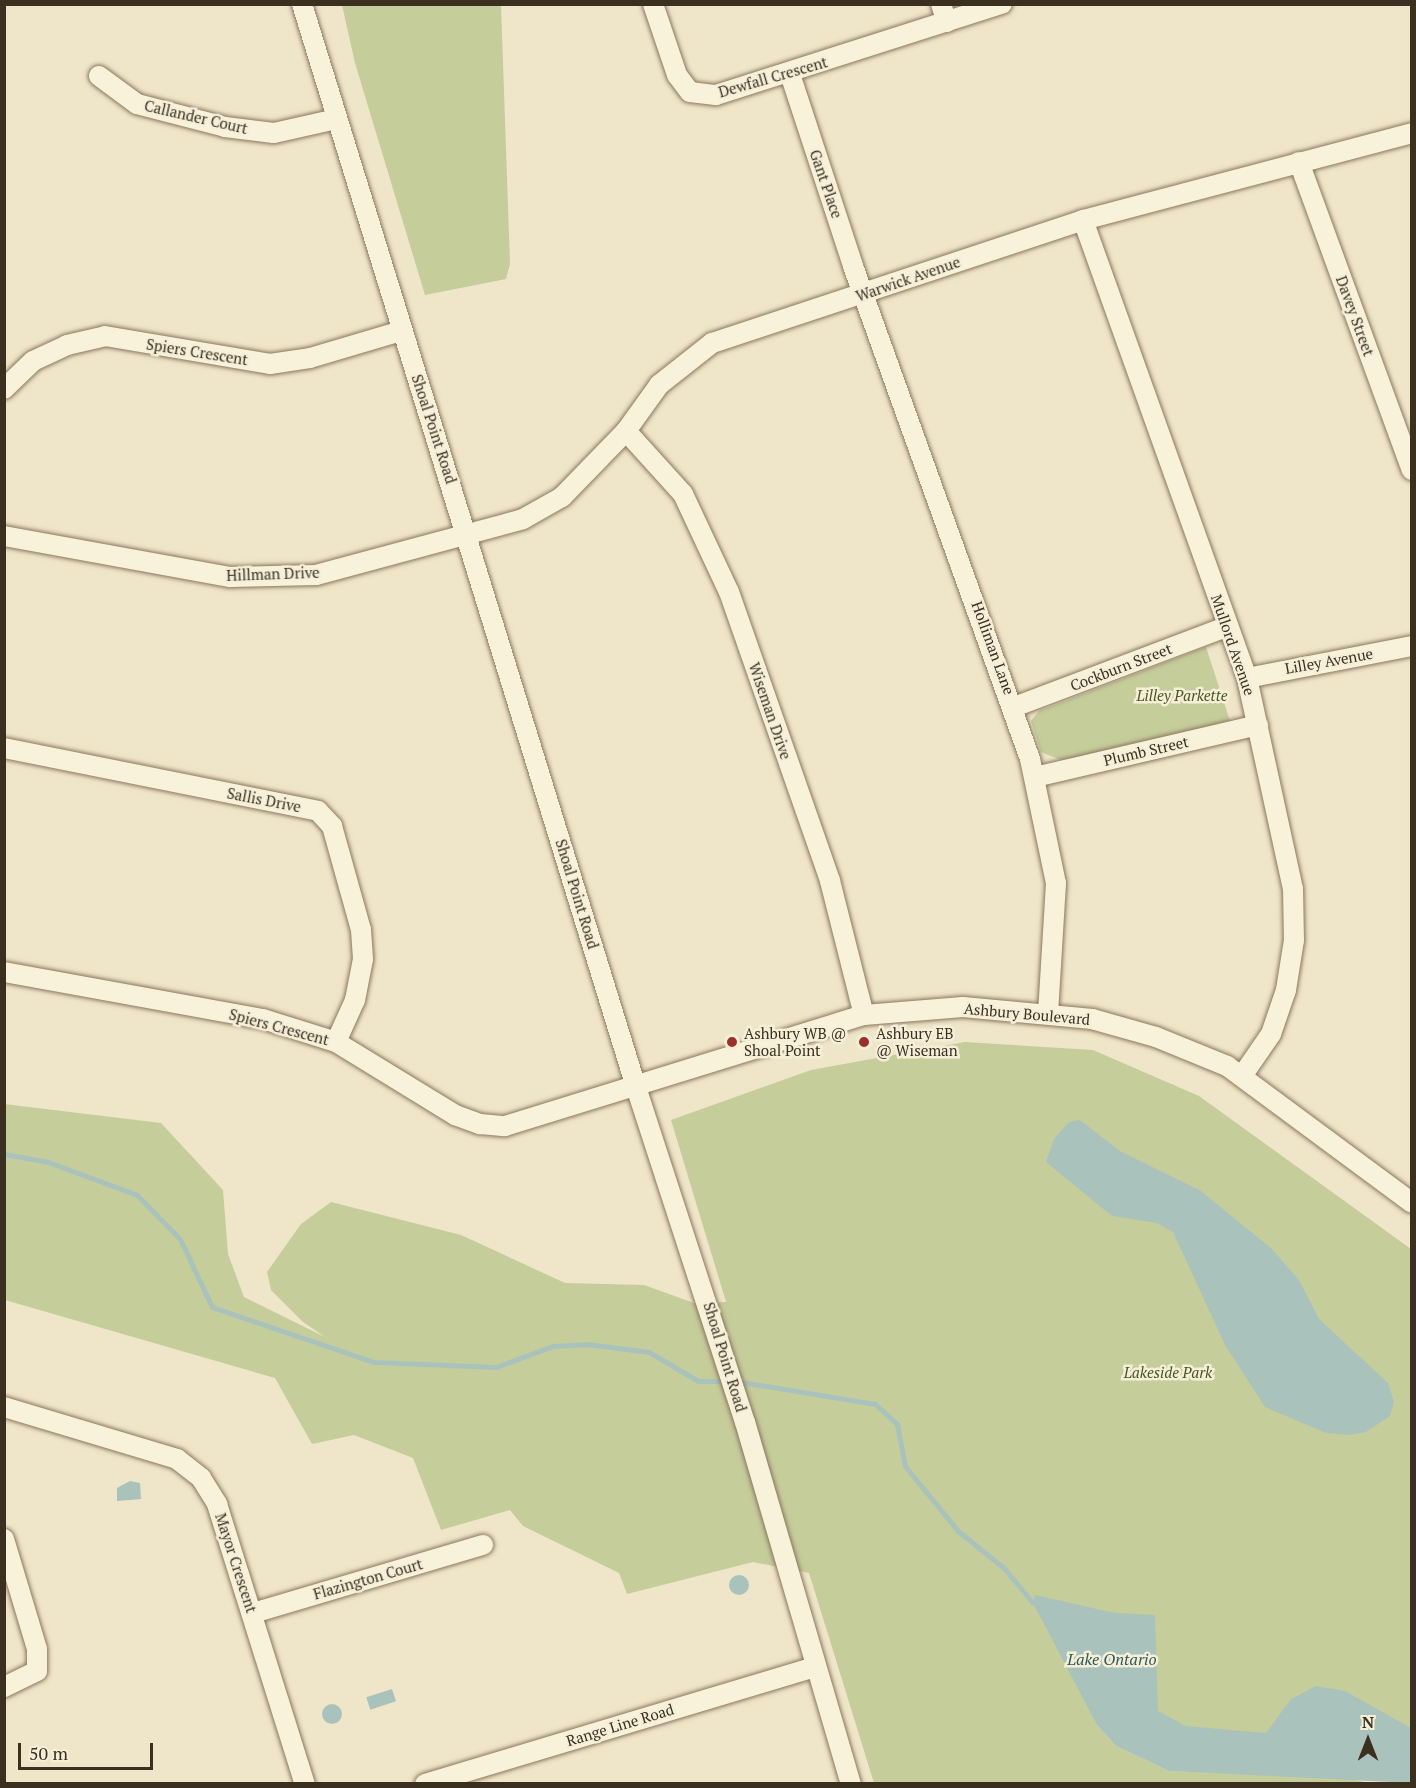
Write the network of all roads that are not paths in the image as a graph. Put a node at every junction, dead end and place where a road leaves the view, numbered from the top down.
1 (302, 4) edge
2 (653, 4) edge
3 (1002, 4) edge
4 (944, 13) edge
5 (790, 74) junction
6 (99, 76) dead end
7 (336, 119) junction
8 (1412, 133) edge
9 (1299, 162) junction
10 (1083, 220) junction
11 (864, 294) junction
12 (401, 331) junction
13 (4, 389) edge
14 (626, 431) junction
15 (1412, 470) edge
16 (468, 534) junction
17 (4, 536) edge
18 (1227, 626) junction
19 (1412, 646) edge
20 (1247, 678) junction
21 (1014, 707) junction
22 (1258, 725) junction
23 (4, 748) edge
24 (1035, 777) junction
25 (4, 972) edge
26 (1048, 1014) junction
27 (864, 1015) junction
28 (336, 1042) junction
29 (1242, 1076) junction
30 (636, 1087) junction
31 (1412, 1203) edge
32 (4, 1407) edge
33 (4, 1539) edge
34 (483, 1545) dead end
35 (253, 1613) junction
36 (815, 1667) junction
37 (4, 1686) edge
38 (447, 1780) edge
39 (305, 1784) edge
40 (425, 1784) edge
41 (851, 1784) edge

1 - 7 street, Shoal Point Road
2 - 5 street, Dewfall Crescent
3 - 4 street, Dewfall Crescent
4 - 5 street, Dewfall Crescent
5 - 11 street, Gant Place
6 - 7 street, Callander Court
7 - 12 street, Shoal Point Road
8 - 9 street, Warwick Avenue
9 - 10 street, Warwick Avenue
9 - 15 street, Davey Street
10 - 11 street, Warwick Avenue
10 - 18 street, Mullord Avenue
11 - 14 street, Warwick Avenue
11 - 21 street, Holliman Lane
12 - 13 street, Spiers Crescent
12 - 16 street, Shoal Point Road
14 - 16 street, Warwick Avenue
14 - 27 street, Wiseman Drive
16 - 17 street, Hillman Drive
16 - 30 street, Shoal Point Road
18 - 20 street, Mullord Avenue
18 - 21 street, Cockburn Street
19 - 20 street, Lilley Avenue
20 - 22 street, Mullord Avenue
21 - 24 street, Holliman Lane
22 - 24 street, Plumb Street
22 - 29 street, Mullord Avenue
23 - 28 street, Sallis Drive
24 - 26 street, Holliman Lane
25 - 28 street, Spiers Crescent
26 - 27 street, Ashbury Boulevard
26 - 29 street, Ashbury Boulevard
27 - 30 street, Ashbury Boulevard
28 - 30 street, Spiers Crescent
29 - 31 street, Ashbury Boulevard
30 - 36 street, Shoal Point Road
32 - 35 street, Mayor Crescent
33 - 37 street
34 - 35 street, Flazington Court
35 - 39 street, Mayor Crescent
36 - 38 street, Range Line Road
36 - 41 street, Shoal Point Road
38 - 40 street, Range Line Road

